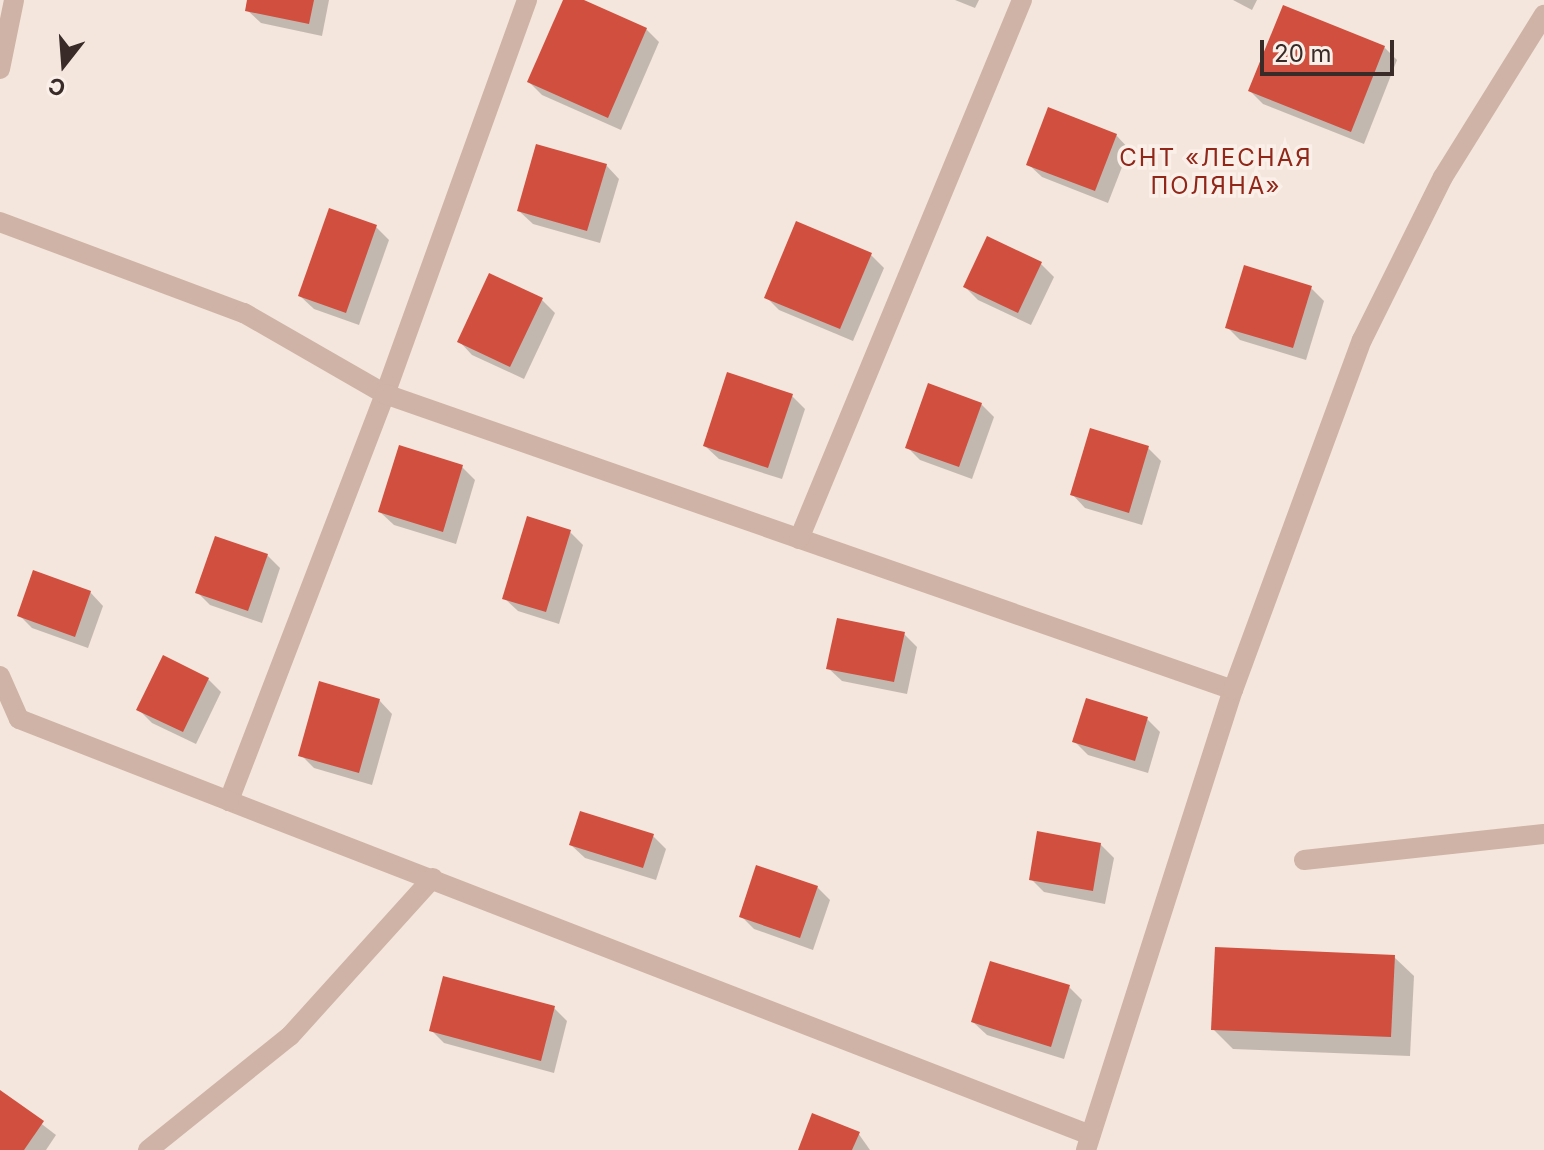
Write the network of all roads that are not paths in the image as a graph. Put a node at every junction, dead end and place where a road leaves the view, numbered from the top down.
1 (14, 0) edge
2 (527, 0) edge
3 (1022, 0) edge
4 (1544, 15) edge
5 (0, 69) edge
6 (0, 222) edge
7 (385, 394) junction
8 (799, 539) junction
9 (0, 676) edge
10 (1233, 690) junction
11 (229, 801) junction
12 (1544, 834) edge
13 (1304, 860) dead end
14 (433, 878) junction
15 (1088, 1142) edge
16 (148, 1150) edge

1 - 5 street
2 - 7 street
3 - 8 street
4 - 10 street
6 - 7 street
7 - 8 street
7 - 11 street
8 - 10 street
9 - 11 street
10 - 15 street
11 - 14 street
12 - 13 street
14 - 15 street
14 - 16 street

